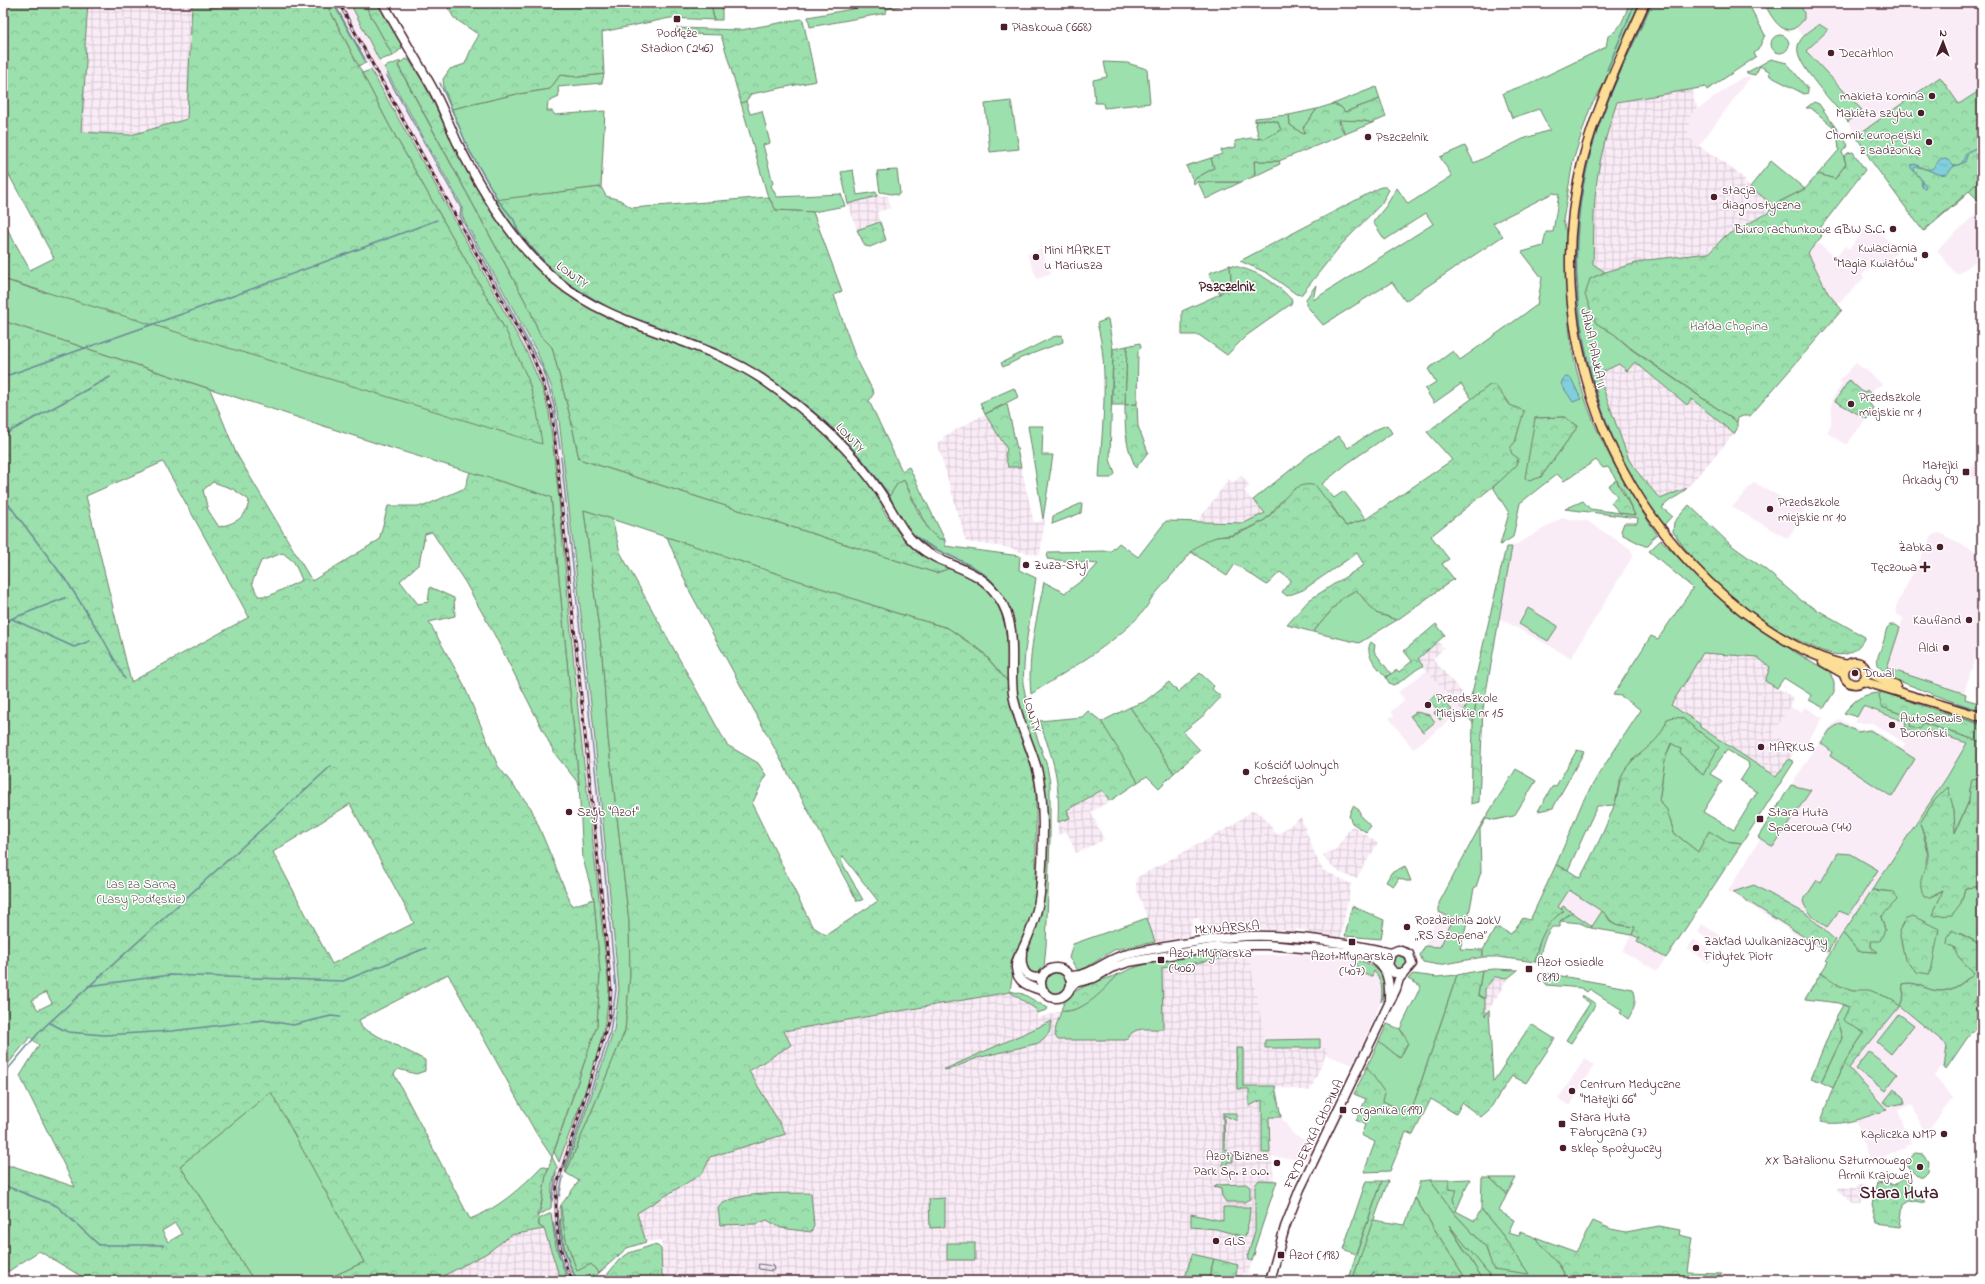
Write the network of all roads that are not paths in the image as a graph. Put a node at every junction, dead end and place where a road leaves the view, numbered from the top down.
1 (383, 3) edge
2 (1645, 3) edge
3 (1782, 638) junction
4 (1829, 662) junction
5 (1848, 665) junction
6 (1865, 671) junction
7 (1844, 674) junction
8 (1862, 681) junction
9 (1951, 706) junction
10 (1982, 717) edge
11 (1022, 953) junction
12 (1361, 954) junction
13 (1389, 957) junction
14 (1412, 960) joint
15 (1394, 972) junction
16 (1403, 974) junction
17 (1069, 976) junction
18 (1042, 977) junction
19 (1070, 988) junction
20 (1044, 991) junction
21 (1389, 1002) junction
22 (1270, 1281) edge

1 - 11 main road, LONTY
2 - 3 main road, JANA PAWŁA II
3 - 4 main road, JANA PAWŁA II
3 - 4 main road, JANA PAWŁA II
4 - 5 main road, JANA PAWŁA II
4 - 7 main road, JANA PAWŁA II
5 - 6 main road
5 - 7 main road
6 - 8 main road
6 - 9 main road
7 - 8 main road
8 - 9 main road
9 - 10 main road
11 - 18 main road
11 - 20 main road, LONTY
12 - 13 main road, MŁYNARSKA
12 - 19 main road, MŁYNARSKA
12 - 21 main road, MŁYNARSKA
13 - 14 main road, MŁYNARSKA
13 - 15 main road
13 - 17 main road, MŁYNARSKA
14 - 16 main road, FRYDERYKA CHOPINA
15 - 16 main road
15 - 21 main road, FRYDERYKA CHOPINA
16 - 21 main road, FRYDERYKA CHOPINA
17 - 18 main road
17 - 19 main road
18 - 20 main road
19 - 20 main road
21 - 22 main road, FRYDERYKA CHOPINA

